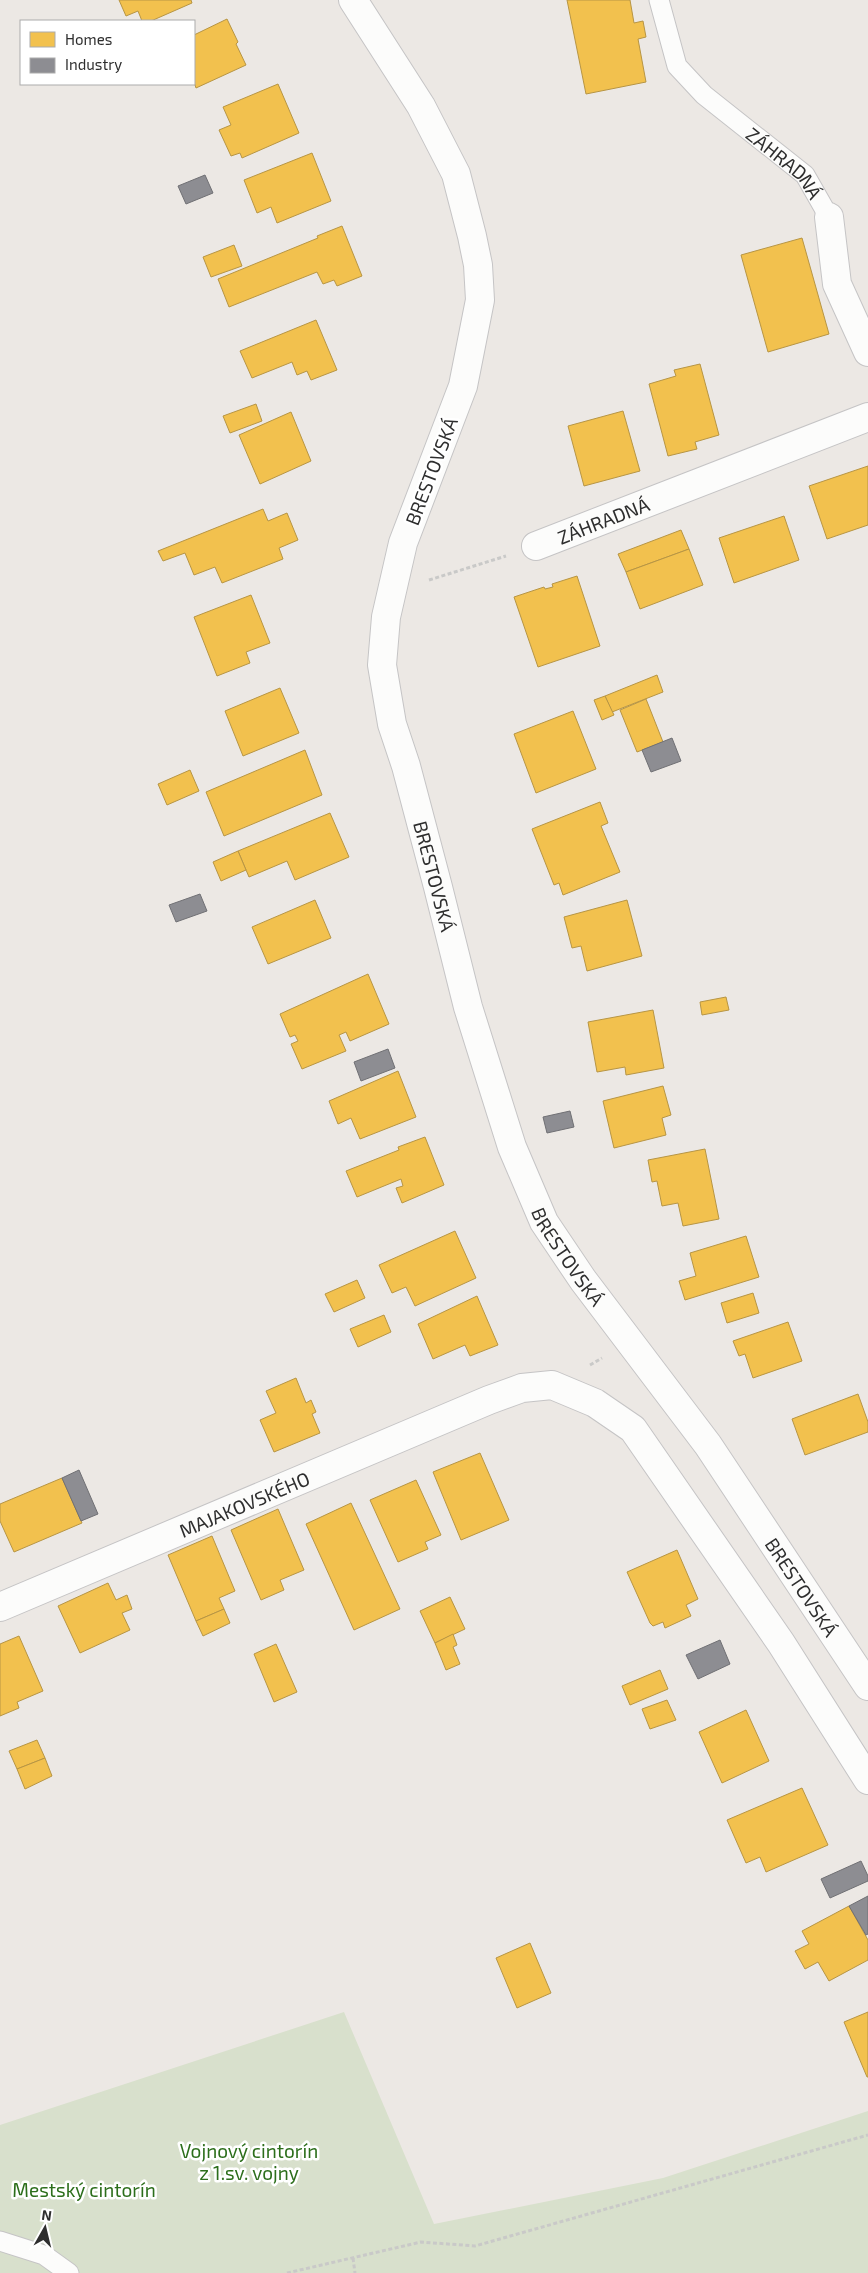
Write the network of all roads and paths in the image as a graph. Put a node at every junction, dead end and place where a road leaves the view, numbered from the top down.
1 (354, 0) edge
2 (658, 0) edge
3 (829, 217) joint
4 (868, 352) edge
5 (868, 416) edge
6 (536, 546) joint
7 (391, 593) junction
8 (0, 1607) edge
9 (868, 1686) edge
10 (868, 1780) edge
11 (868, 2135) edge
12 (0, 2241) edge
13 (353, 2258) junction
14 (69, 2273) edge
15 (287, 2273) edge
16 (355, 2273) edge

1 - 7 street, BRESTOVSKÁ
2 - 3 lane, ZÁHRADNÁ
3 - 4 street, ZÁHRADNÁ
5 - 6 street, ZÁHRADNÁ
6 - 7 path
7 - 9 street, BRESTOVSKÁ
8 - 10 street, MAJAKOVSKÉHO
11 - 13 path
12 - 14 lane
13 - 15 path
13 - 16 path

